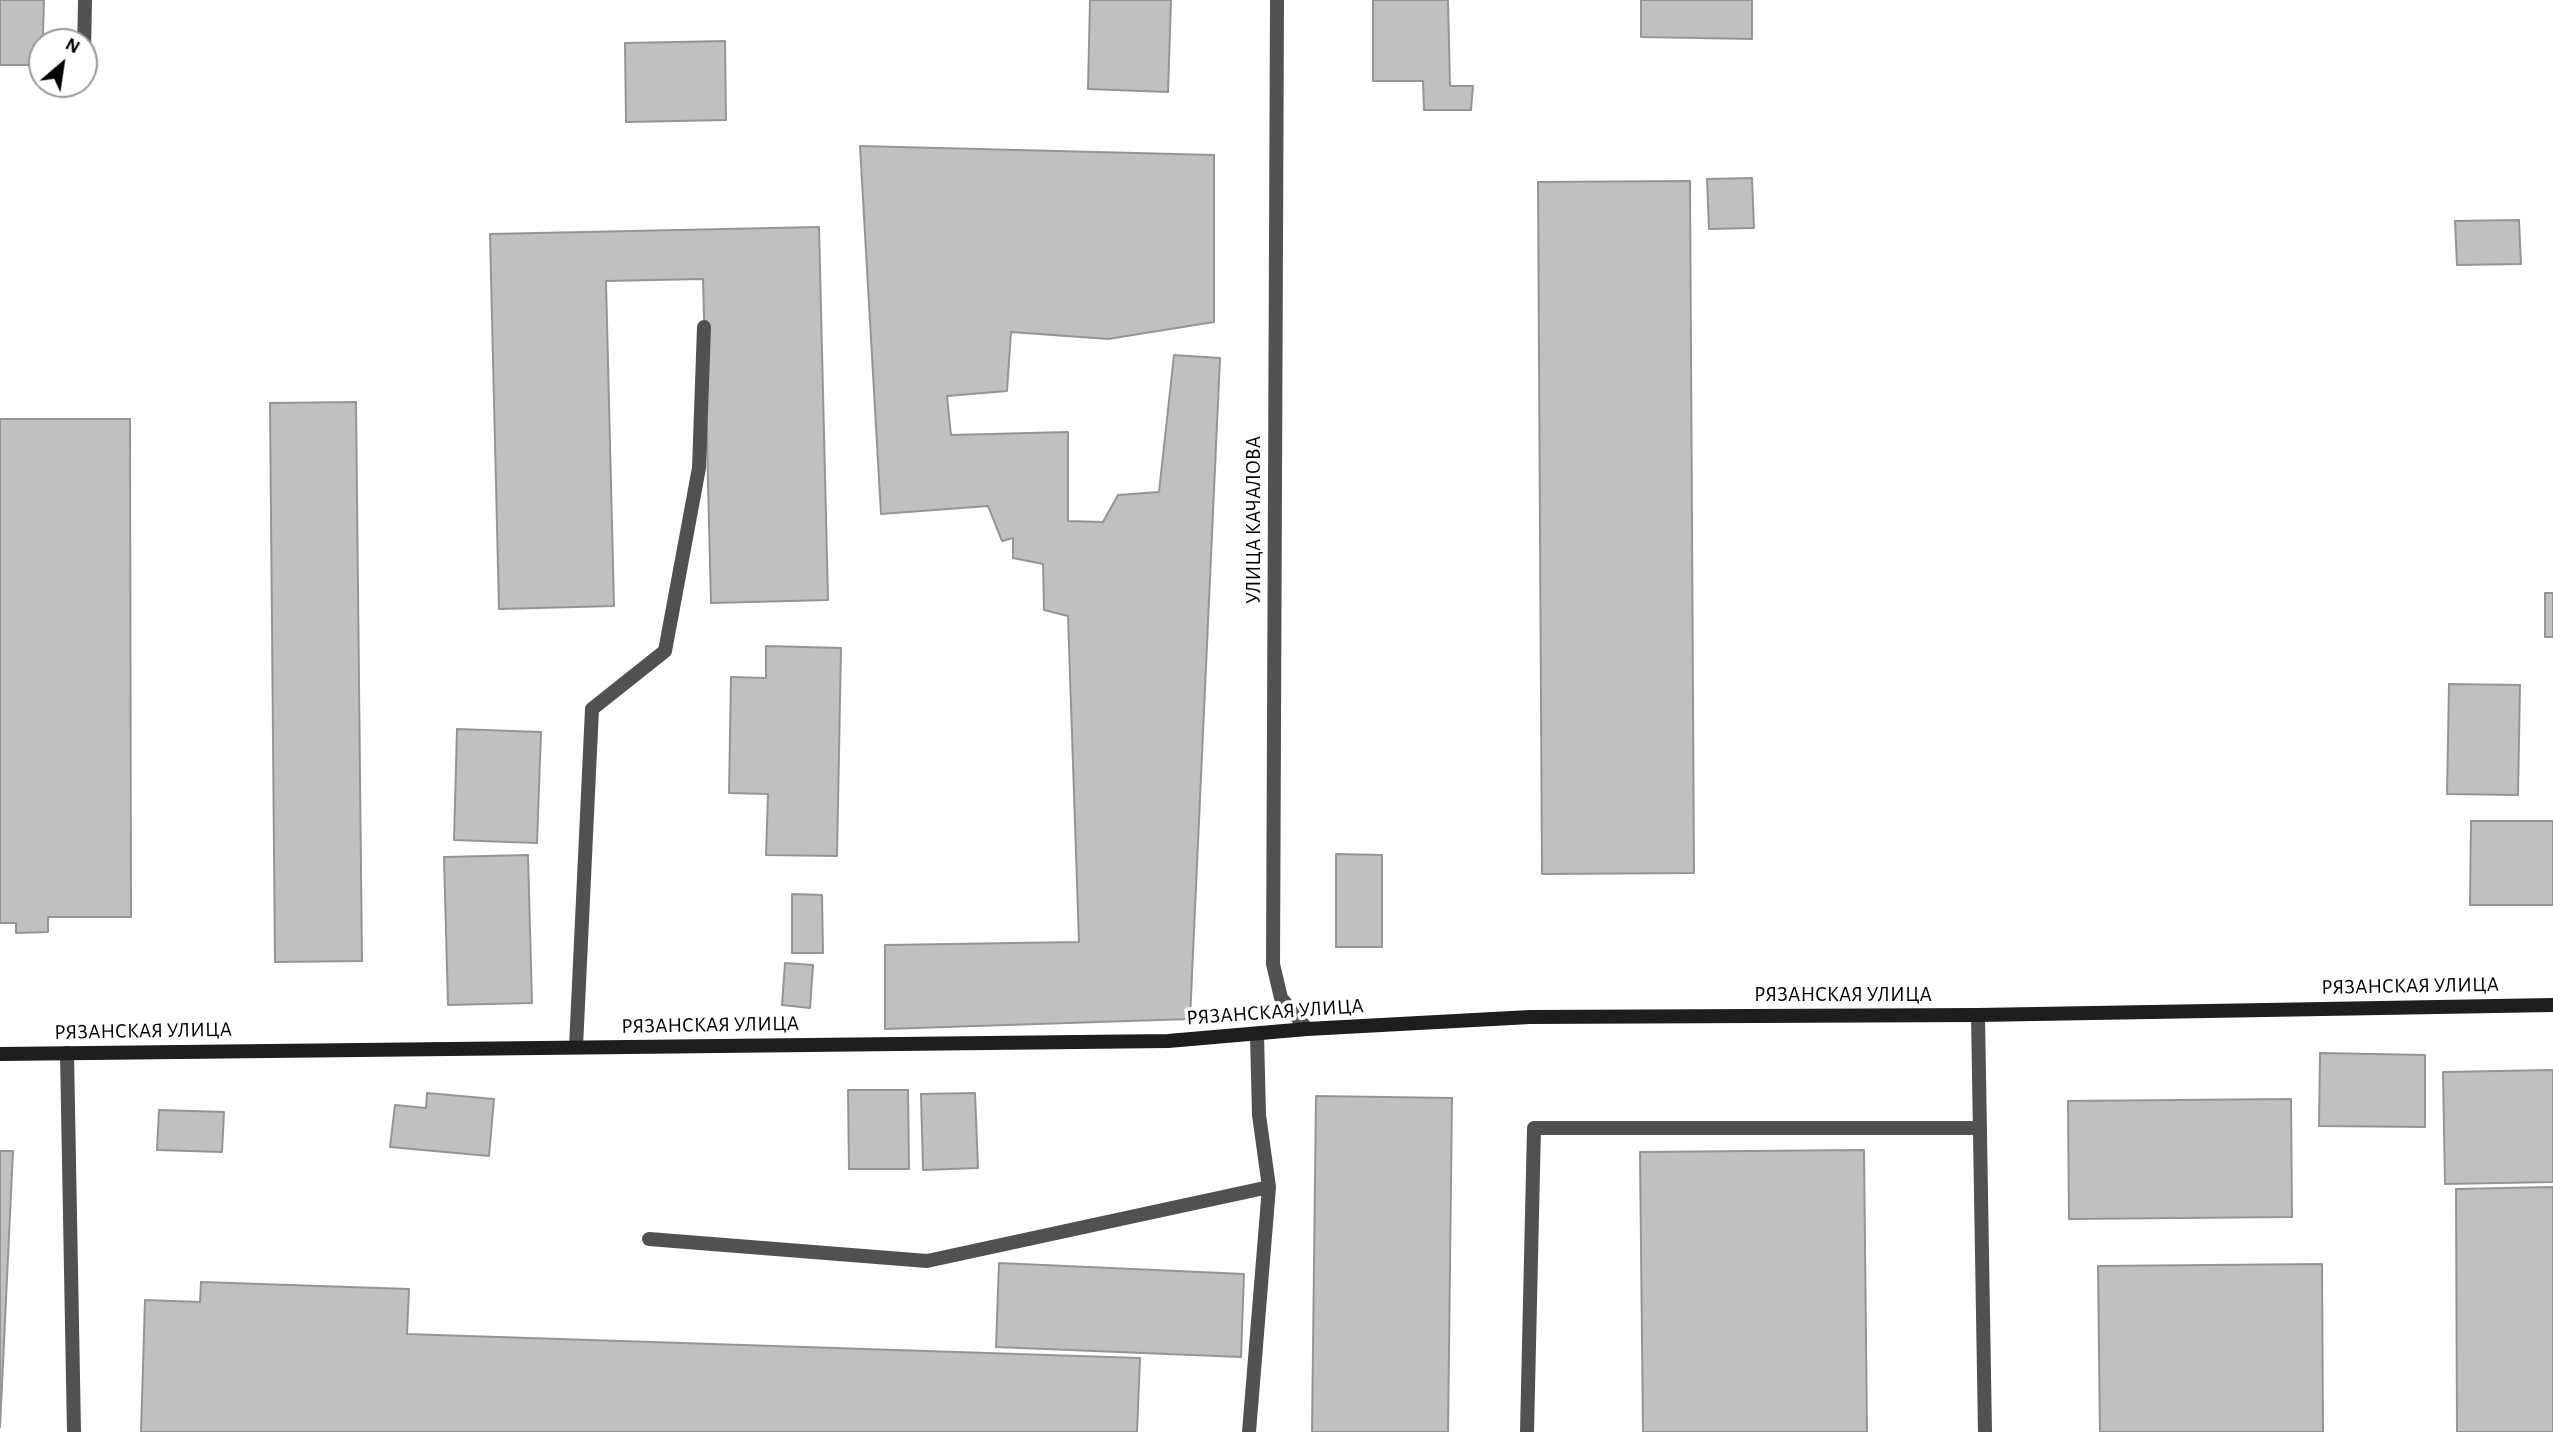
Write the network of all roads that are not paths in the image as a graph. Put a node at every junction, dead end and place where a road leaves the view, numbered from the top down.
1 (85, 0) edge
2 (1277, 0) edge
3 (84, 28) edge
4 (704, 327) dead end
5 (2553, 1004) edge
6 (1978, 1015) junction
7 (1307, 1029) junction
8 (1257, 1035) junction
9 (576, 1047) junction
10 (67, 1053) junction
11 (0, 1054) edge
12 (1980, 1128) junction
13 (1269, 1187) junction
14 (649, 1239) dead end
15 (74, 1432) edge
16 (1249, 1432) edge
17 (1527, 1432) edge
18 (1985, 1432) edge

1 - 3 street
2 - 7 street, УЛИЦА КАЧАЛОВА
4 - 9 street
5 - 6 main road, РЯЗАНСКАЯ УЛИЦА
6 - 7 main road, РЯЗАНСКАЯ УЛИЦА
6 - 12 street
7 - 8 main road, РЯЗАНСКАЯ УЛИЦА
8 - 9 main road, РЯЗАНСКАЯ УЛИЦА
8 - 13 street
9 - 10 main road, РЯЗАНСКАЯ УЛИЦА
10 - 11 main road, РЯЗАНСКАЯ УЛИЦА
10 - 15 street
12 - 17 street
12 - 18 street
13 - 14 street
13 - 16 street

